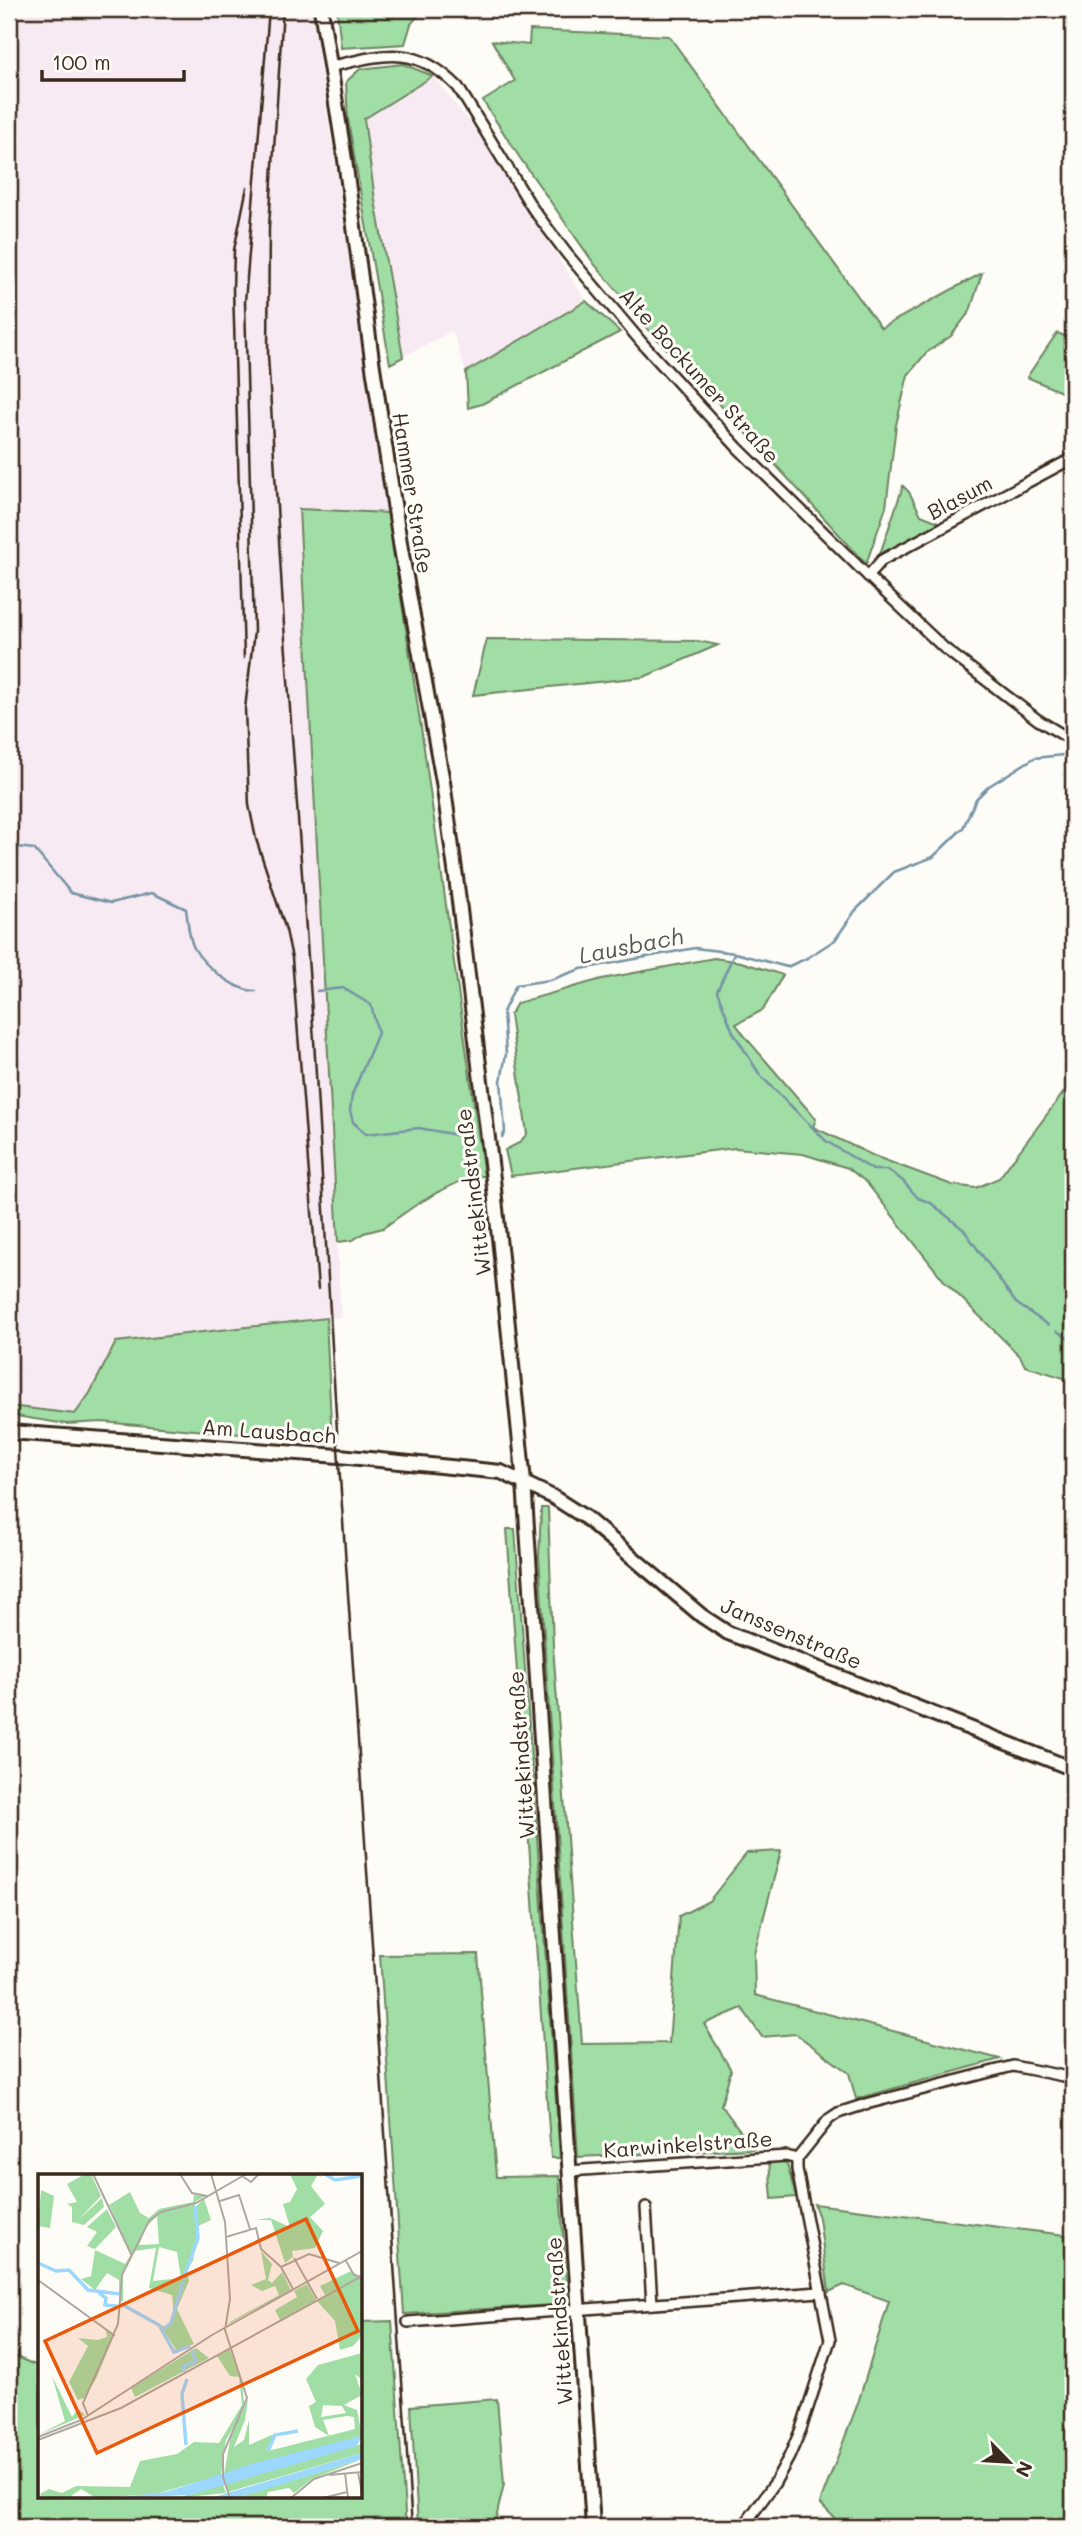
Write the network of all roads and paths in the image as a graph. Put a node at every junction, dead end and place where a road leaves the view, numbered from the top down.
1 (321, 9) edge
2 (329, 67) junction
3 (1073, 458) edge
4 (868, 576) junction
5 (1071, 739) edge
6 (469, 983) joint
7 (9, 1432) edge
8 (524, 1482) junction
9 (1073, 1769) edge
10 (1073, 2078) edge
11 (797, 2159) junction
12 (569, 2171) junction
13 (646, 2207) dead end
14 (820, 2291) junction
15 (652, 2304) junction
16 (579, 2310) junction
17 (408, 2322) dead end
18 (593, 2527) edge
19 (743, 2527) edge

1 - 2 main road, Hammer Straße
2 - 4 street, Alte Bockumer Straße
2 - 6 main road, Hammer Straße
3 - 4 street, Blasum
4 - 5 street, Alte Bockumer Straße
6 - 8 main road, Wittekindstraße
7 - 8 main road, Am Lausbach
8 - 9 main road, Janssenstraße
8 - 12 main road, Wittekindstraße
10 - 11 street, Karwinkelstraße
11 - 12 street, Karwinkelstraße
11 - 14 street
12 - 16 main road, Wittekindstraße
13 - 15 street
14 - 15 street
14 - 19 street
15 - 16 street
16 - 17 street
16 - 18 main road, Wittekindstraße

